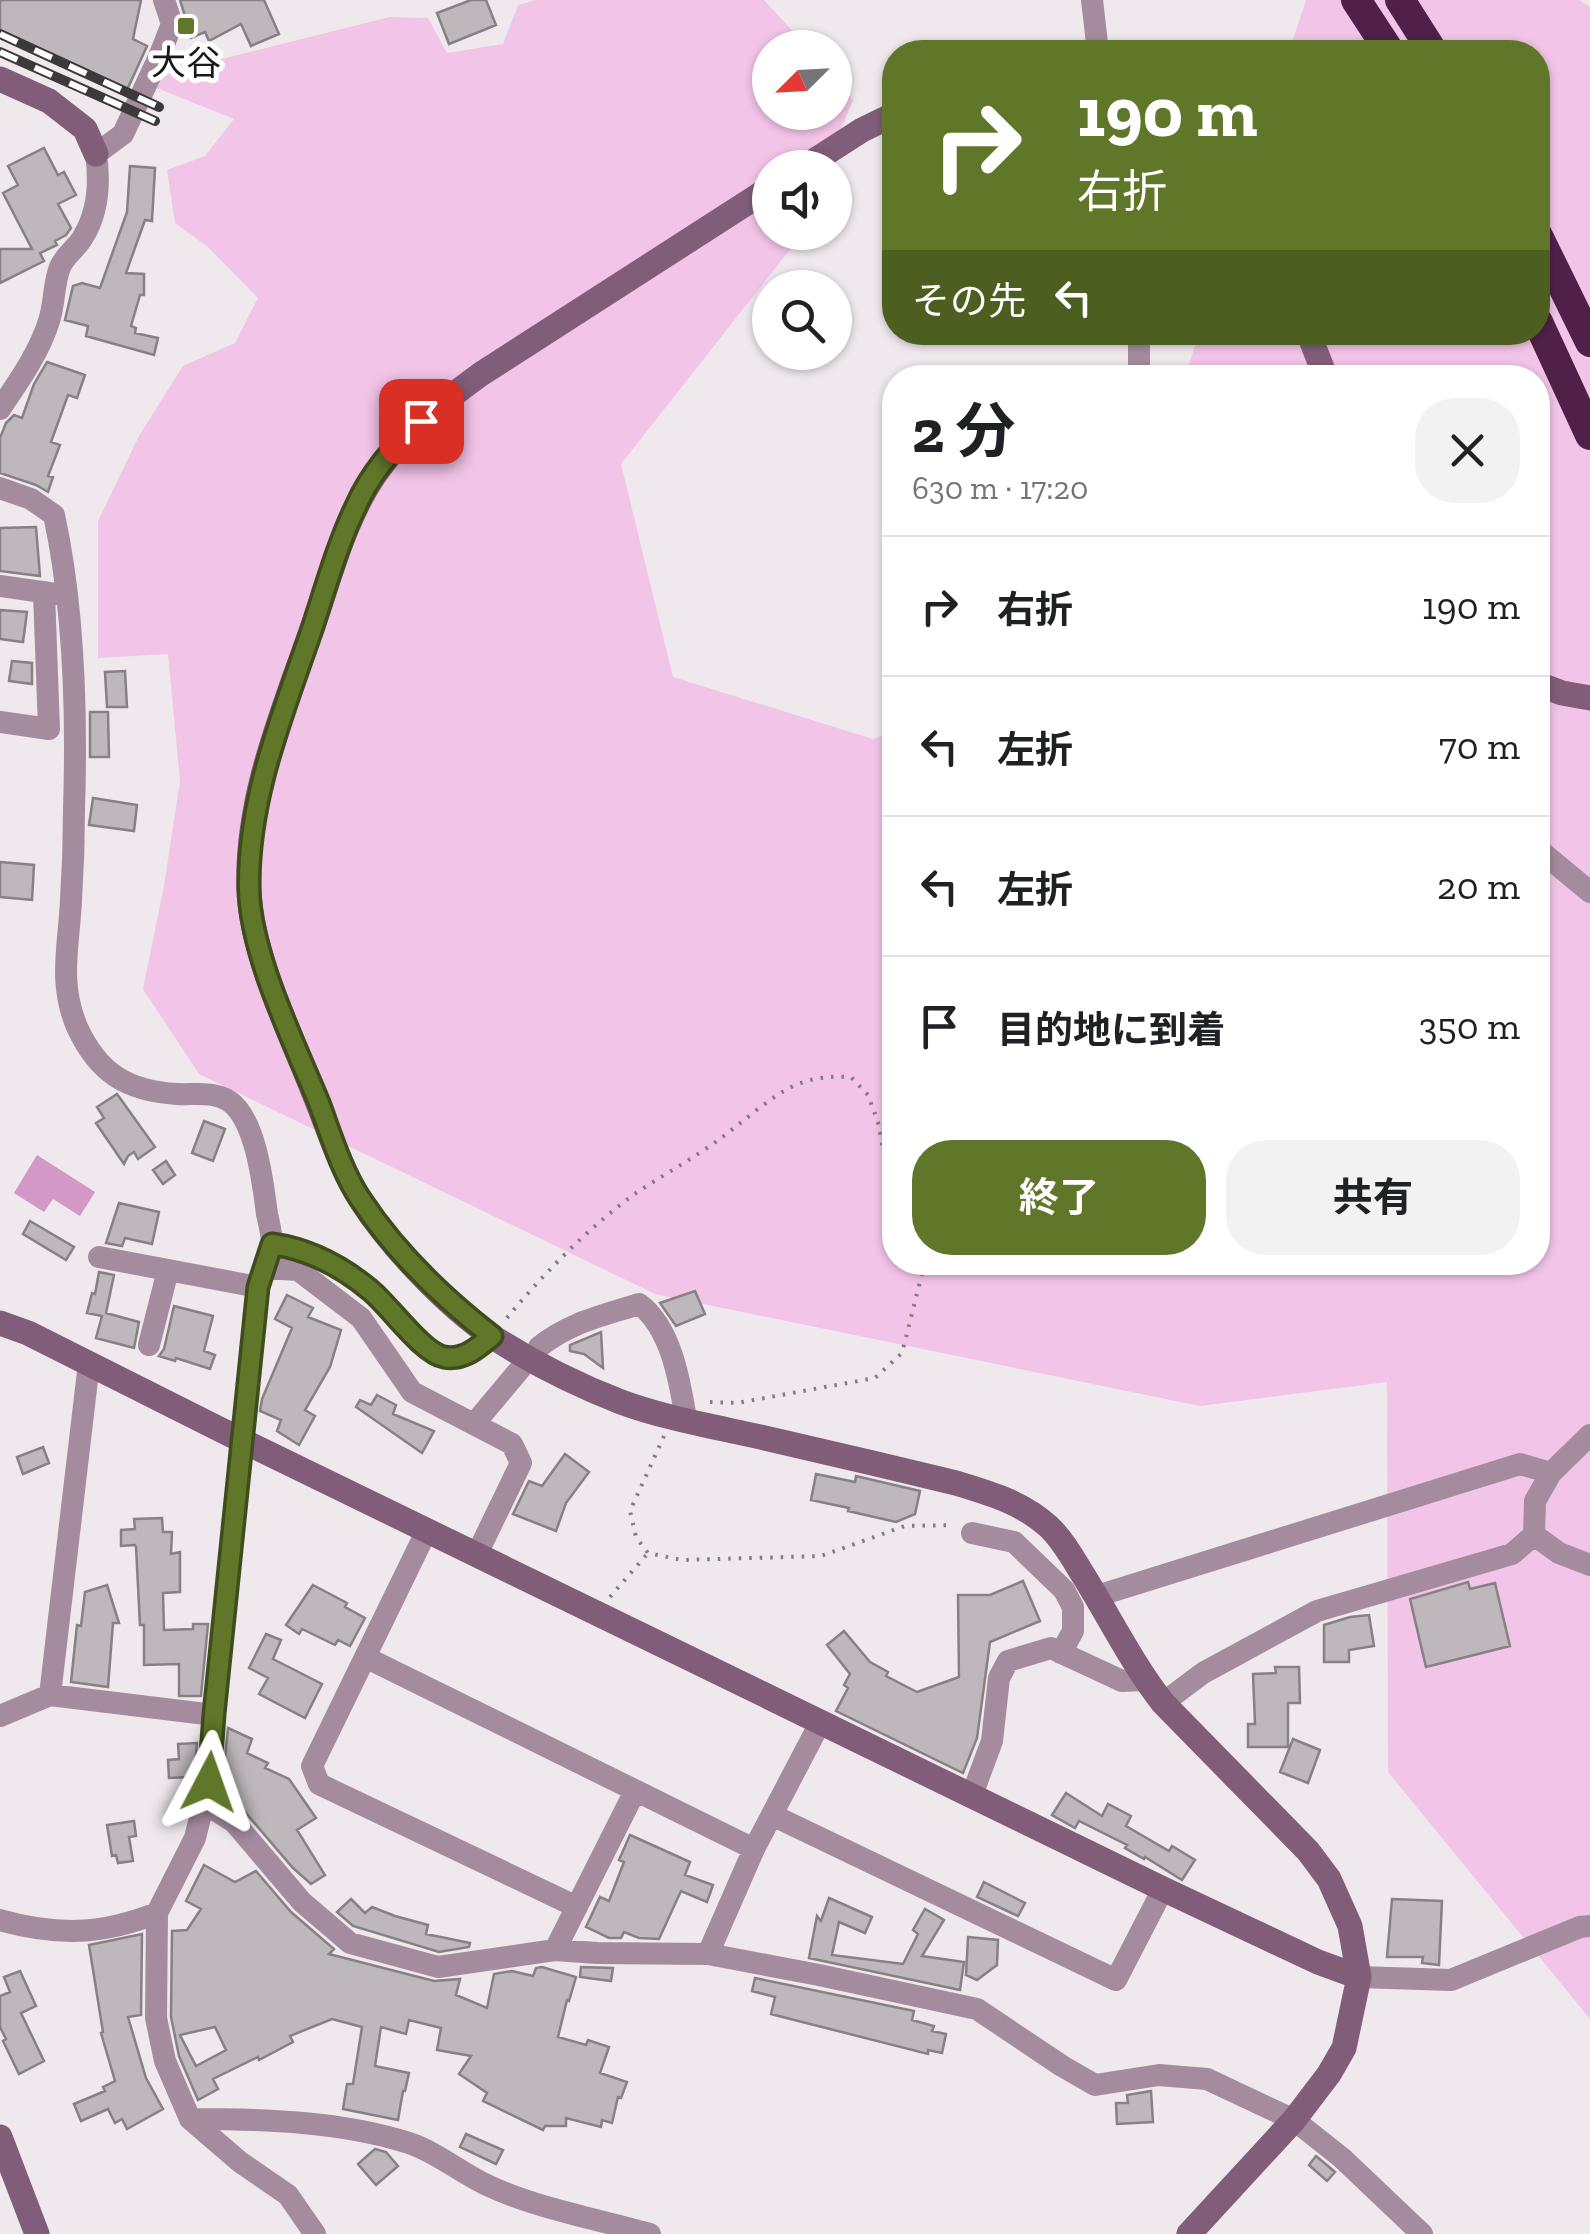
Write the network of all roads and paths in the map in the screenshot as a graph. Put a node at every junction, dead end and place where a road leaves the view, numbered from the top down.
1 (164, 0) edge
2 (1092, 0) edge
3 (1356, 0) edge
4 (1400, 0) edge
5 (1097, 40) edge
6 (1382, 40) edge
7 (1426, 40) edge
8 (0, 79) edge
9 (882, 120) edge
10 (831, 150) edge
11 (96, 154) junction
12 (752, 201) edge
13 (1550, 260) edge
14 (1590, 342) edge
15 (1549, 345) edge
16 (0, 409) edge
17 (1590, 435) edge
18 (0, 488) edge
19 (0, 586) edge
20 (55, 594) junction
21 (1550, 689) edge
22 (1590, 698) edge
23 (0, 722) edge
24 (1550, 859) edge
25 (1590, 892) edge
26 (882, 1143) edge
27 (272, 1244) junction
28 (99, 1257) dead end
29 (168, 1270) junction
30 (923, 1275) edge
31 (261, 1278) junction
32 (0, 1322) edge
33 (492, 1336) junction
34 (149, 1346) dead end
35 (539, 1346) dead end
36 (88, 1363) junction
37 (521, 1368) dead end
38 (679, 1418) junction
39 (474, 1424) junction
40 (1590, 1436) edge
41 (243, 1441) junction
42 (1550, 1473) junction
43 (427, 1530) junction
44 (972, 1532) joint
45 (1534, 1535) junction
46 (648, 1553) junction
47 (477, 1554) junction
48 (1590, 1565) edge
49 (1097, 1596) junction
50 (596, 1612) junction
51 (1061, 1653) junction
52 (365, 1657) junction
53 (1145, 1680) junction
54 (50, 1695) junction
55 (1163, 1703) junction
56 (214, 1714) junction
57 (0, 1716) edge
58 (821, 1721) junction
59 (635, 1791) junction
60 (972, 1796) junction
61 (204, 1804) junction
62 (772, 1816) junction
63 (754, 1849) junction
64 (1164, 1889) junction
65 (577, 1907) junction
66 (157, 1913) junction
67 (0, 1920) edge
68 (1590, 1926) edge
69 (555, 1950) junction
70 (708, 1954) junction
71 (1359, 1978) junction
72 (190, 2119) junction
73 (1294, 2120) junction
74 (0, 2138) edge
75 (38, 2234) edge
76 (315, 2234) edge
77 (650, 2234) edge
78 (1188, 2234) edge
79 (1422, 2234) edge

1 - 11 street
2 - 5 street
3 - 6 highway
4 - 7 highway
8 - 11 street
9 - 10 street
11 - 16 street
12 - 33 street
13 - 14 highway
15 - 17 highway
18 - 20 street
19 - 20 street
20 - 23 street
20 - 27 street
21 - 22 street
24 - 25 street
26 - 33 path
27 - 31 street
27 - 33 street
28 - 29 street
29 - 31 street
29 - 34 street
30 - 38 path
31 - 39 street
31 - 41 street
32 - 36 street
33 - 38 street
35 - 38 street
36 - 41 street
36 - 54 street
37 - 39 street
38 - 46 path
38 - 49 street
39 - 47 street
40 - 42 street
41 - 43 street
41 - 56 street
42 - 45 street
42 - 49 street
43 - 47 street
43 - 52 street
44 - 46 path
44 - 51 street
45 - 48 street
45 - 55 street
46 - 50 path
47 - 50 street
49 - 53 street
50 - 58 street
51 - 53 street
51 - 60 street
52 - 59 street
52 - 65 street
53 - 55 street
54 - 56 street
54 - 57 street
55 - 71 street
56 - 61 street
58 - 60 street
58 - 62 street
59 - 63 street
59 - 65 street
60 - 64 street
61 - 66 street
61 - 69 street
62 - 63 street
62 - 64 street
63 - 70 street
64 - 71 street
65 - 69 street
66 - 67 street
66 - 72 street
68 - 71 street
69 - 70 street
70 - 73 street
71 - 73 street
72 - 76 street
72 - 77 street
73 - 78 street
73 - 79 street
74 - 75 street

